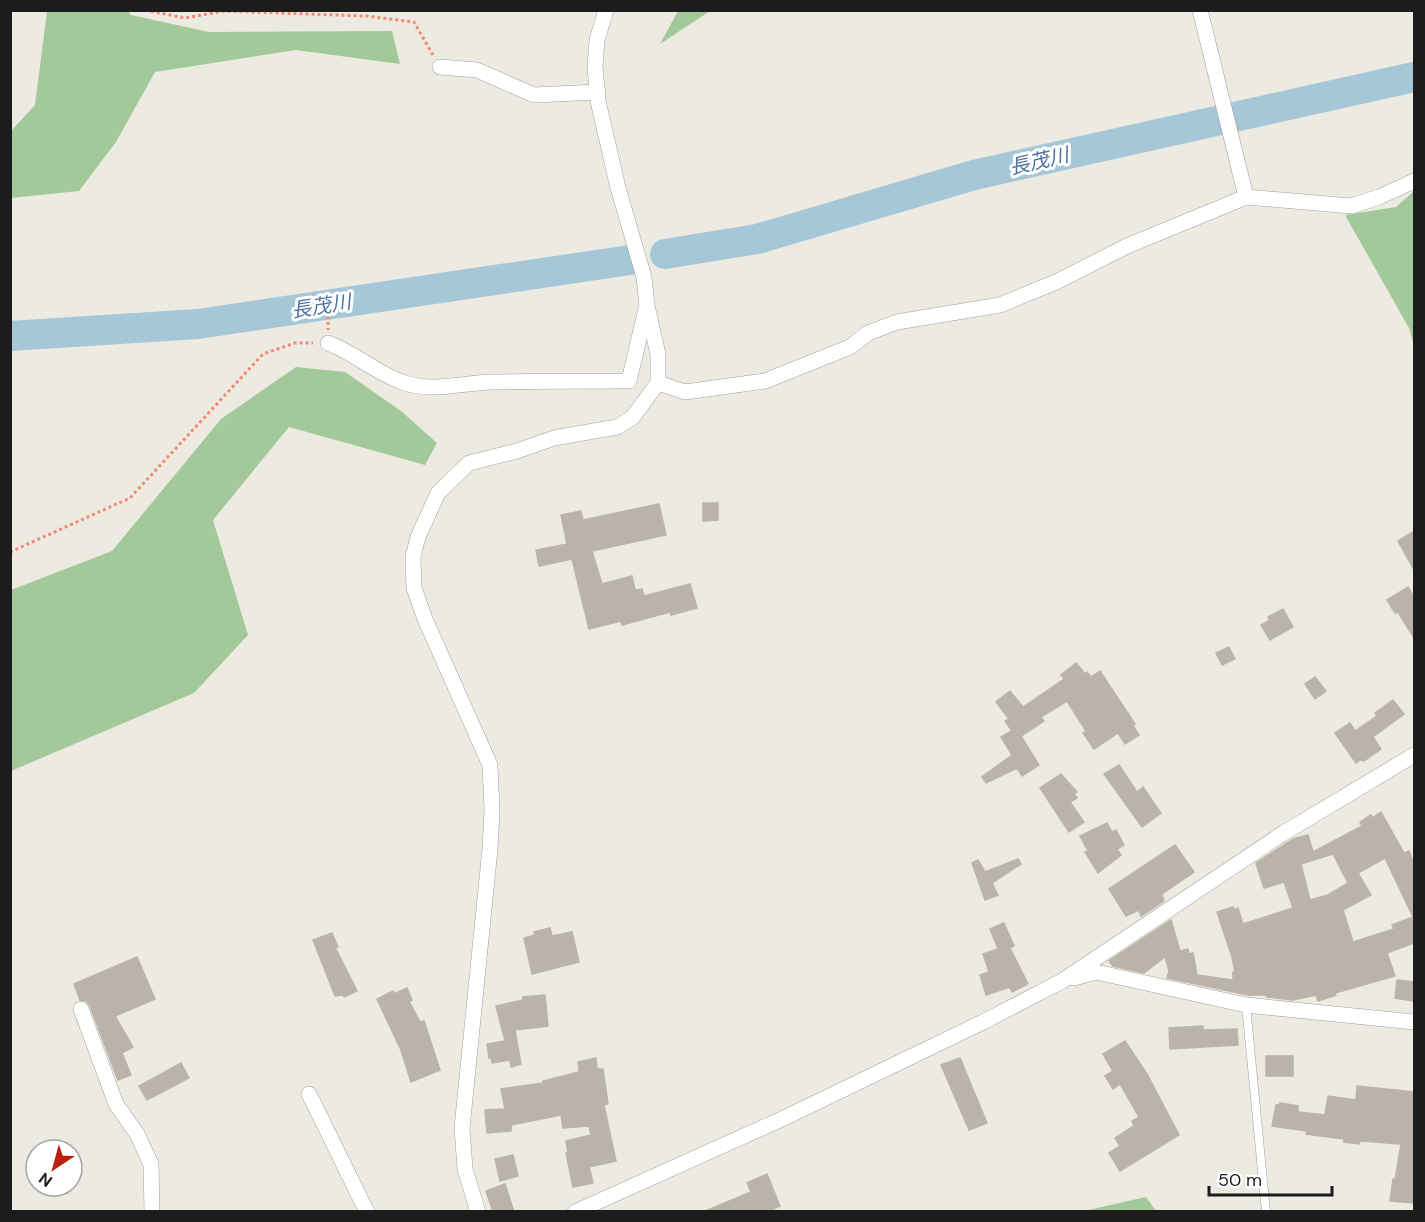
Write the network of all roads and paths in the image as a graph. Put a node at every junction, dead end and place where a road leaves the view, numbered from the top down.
1 (145, 10) edge
2 (606, 10) edge
3 (1200, 10) edge
4 (440, 67) joint
5 (598, 92) junction
6 (1414, 181) edge
7 (1246, 197) junction
8 (647, 306) junction
9 (328, 343) joint
10 (658, 383) junction
11 (10, 552) edge
12 (1413, 760) edge
13 (1062, 981) junction
14 (1246, 1005) junction
15 (81, 1010) dead end
16 (1414, 1022) edge
17 (309, 1094) dead end
18 (152, 1212) edge
19 (367, 1212) edge
20 (478, 1212) edge
21 (575, 1212) edge
22 (1266, 1212) edge

1 - 4 path
2 - 5 street
3 - 7 street
4 - 5 street
5 - 8 street
6 - 7 street
7 - 10 street
8 - 9 street
8 - 10 street
9 - 11 path
10 - 20 street
12 - 13 street
13 - 14 street
13 - 21 street
14 - 16 street
14 - 22 lane
15 - 18 street
17 - 19 street

